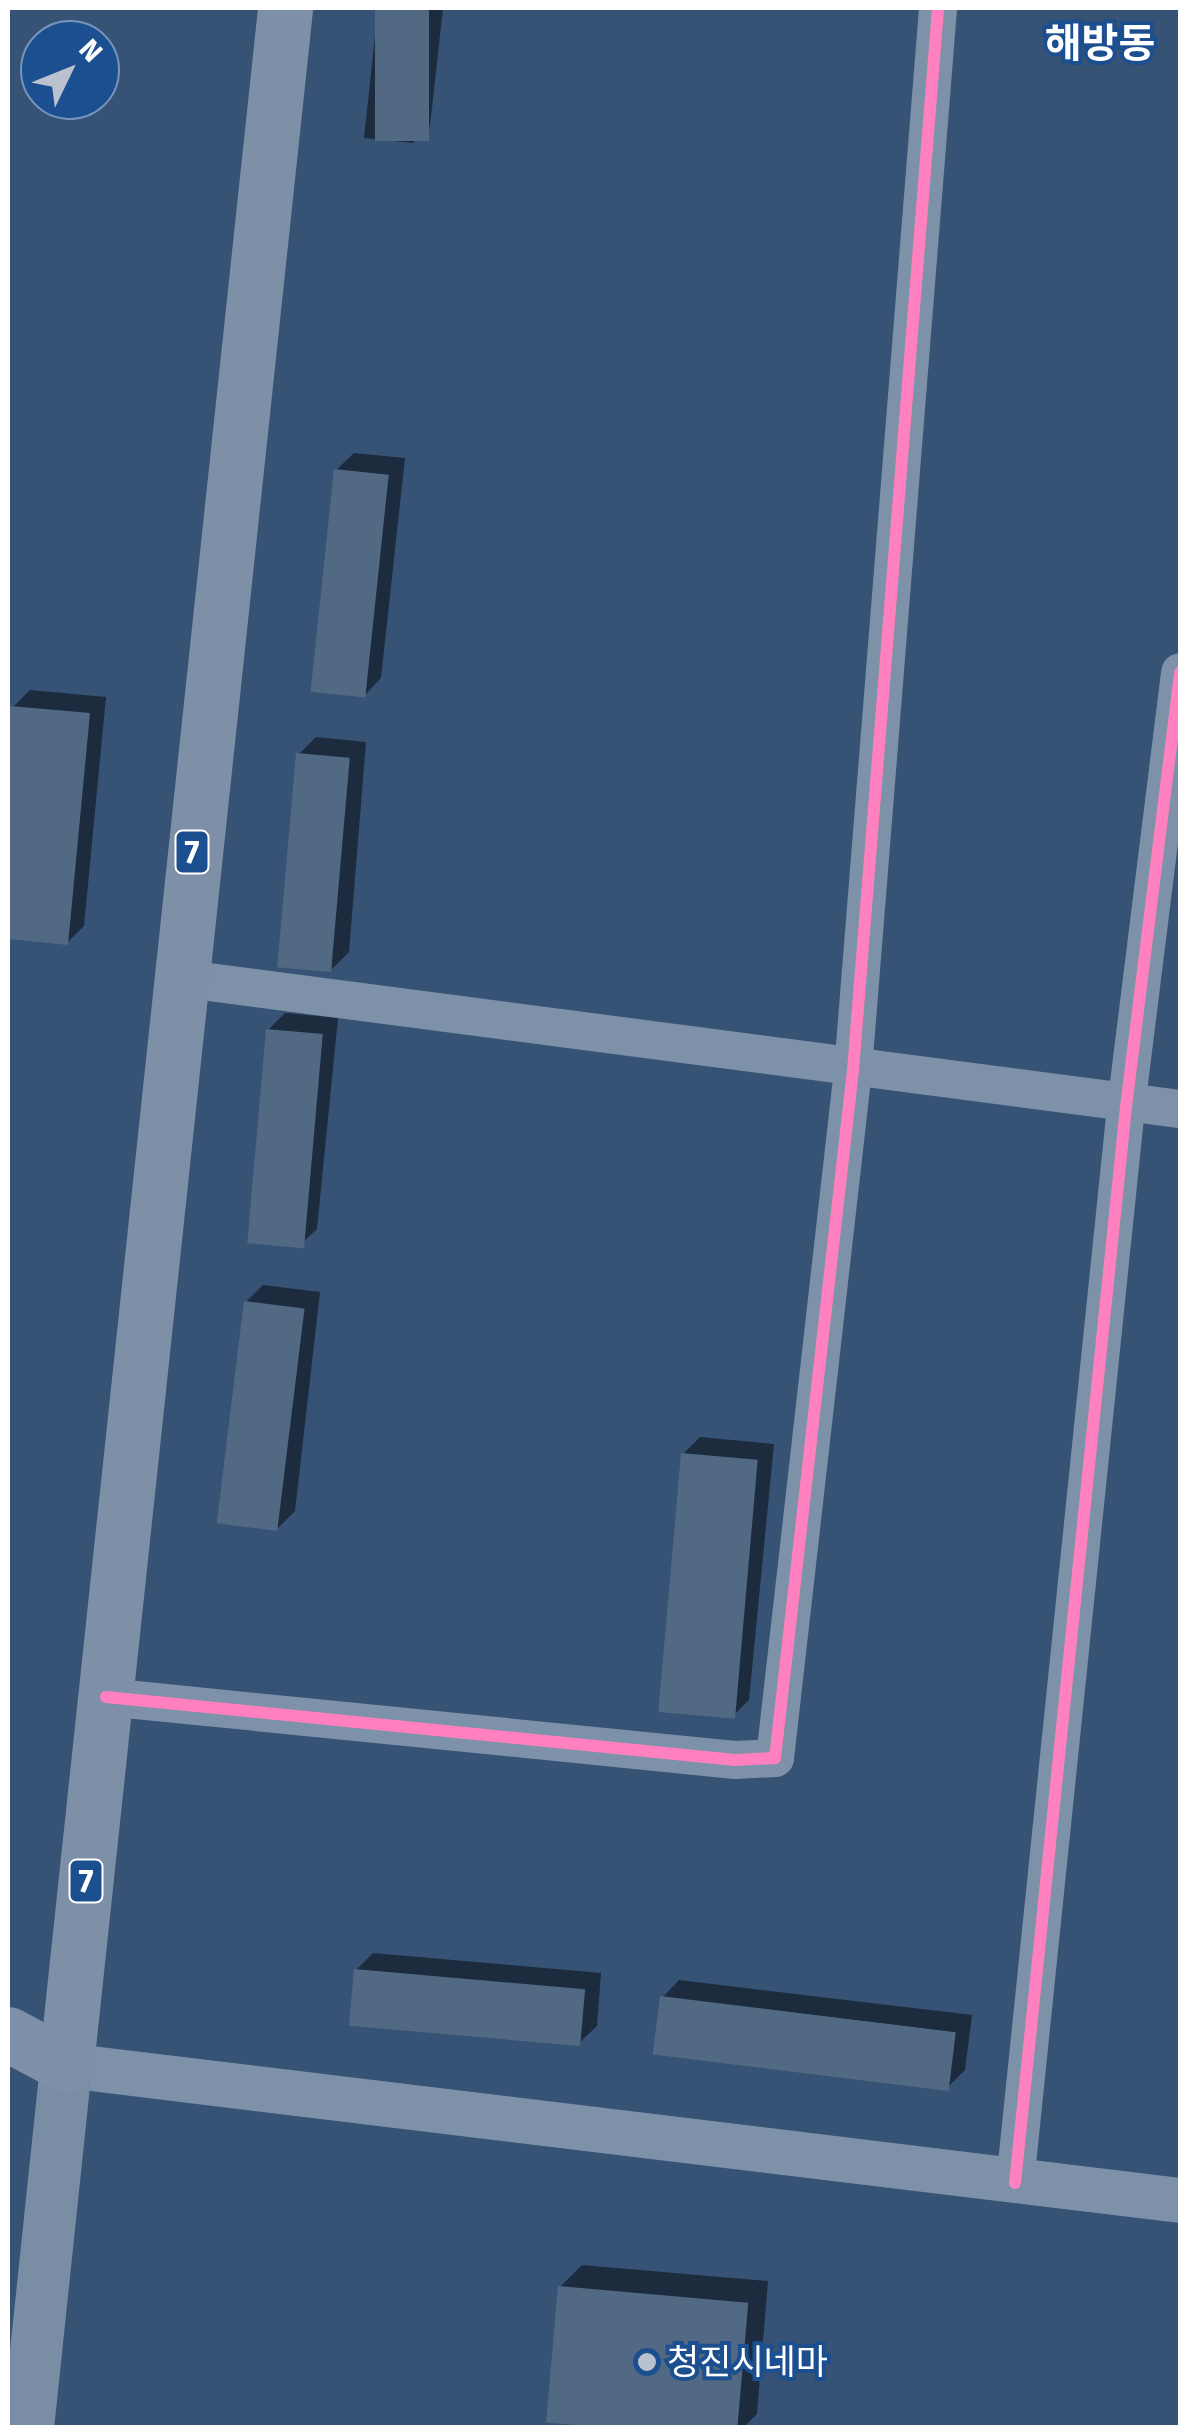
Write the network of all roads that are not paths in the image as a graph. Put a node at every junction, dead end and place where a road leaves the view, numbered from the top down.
1 (285, 8) edge
2 (938, 8) edge
3 (1180, 672) edge
4 (178, 978) junction
5 (853, 1070) junction
6 (1126, 1107) junction
7 (1180, 1110) edge
8 (106, 1697) junction
9 (8, 2034) edge
10 (66, 2065) junction
11 (1015, 2182) junction
12 (1180, 2200) edge
13 (28, 2428) edge

1 - 4 highway, 7
2 - 5 street
3 - 6 street
4 - 5 street
4 - 8 highway, 7
5 - 6 street
5 - 8 street
6 - 7 street
6 - 11 street
8 - 10 highway, 7
9 - 10 highway
10 - 11 street
10 - 13 main road
11 - 12 street

